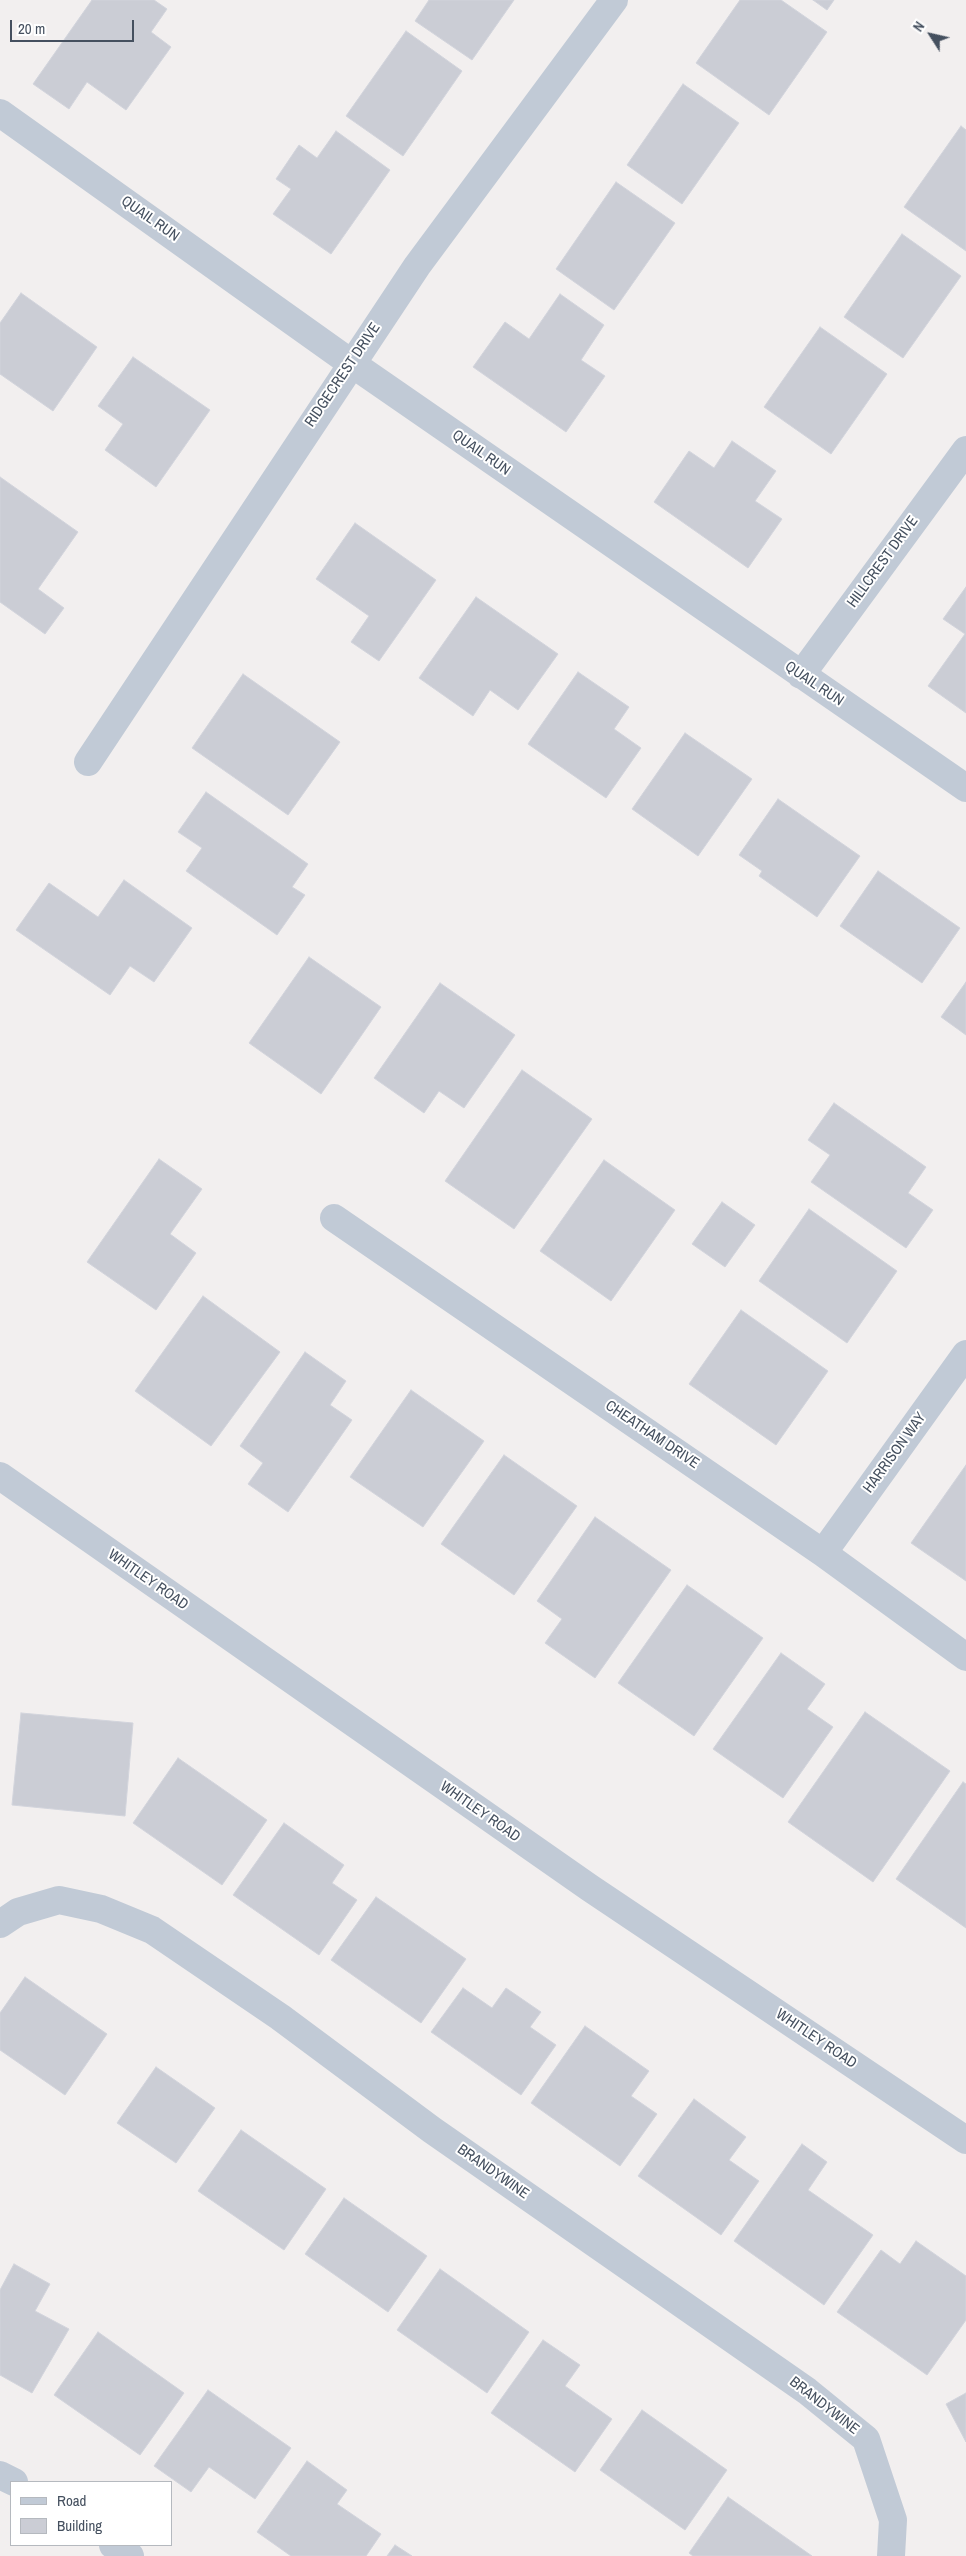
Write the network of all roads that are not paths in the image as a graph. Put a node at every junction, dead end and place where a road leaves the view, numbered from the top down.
1 (614, 0) edge
2 (0, 113) edge
3 (351, 362) junction
4 (966, 450) edge
5 (801, 675) junction
6 (88, 762) dead end
7 (966, 788) edge
8 (334, 1218) dead end
9 (966, 1354) edge
10 (0, 1476) edge
11 (823, 1553) junction
12 (966, 1657) edge
13 (0, 1924) edge
14 (966, 2140) edge
15 (0, 2476) edge
16 (12, 2481) edge
17 (115, 2546) edge
18 (130, 2556) edge
19 (891, 2556) edge

1 - 3 street, RIDGECREST DRIVE
2 - 3 street, QUAIL RUN
3 - 5 street, QUAIL RUN
3 - 6 street, RIDGECREST DRIVE
4 - 5 street, HILLCREST DRIVE
5 - 7 street, QUAIL RUN
8 - 11 street, CHEATHAM DRIVE
9 - 11 street, HARRISON WAY
10 - 14 street, WHITLEY ROAD
11 - 12 street, CHEATHAM DRIVE
13 - 19 street, BRANDYWINE
15 - 16 street
17 - 18 street

